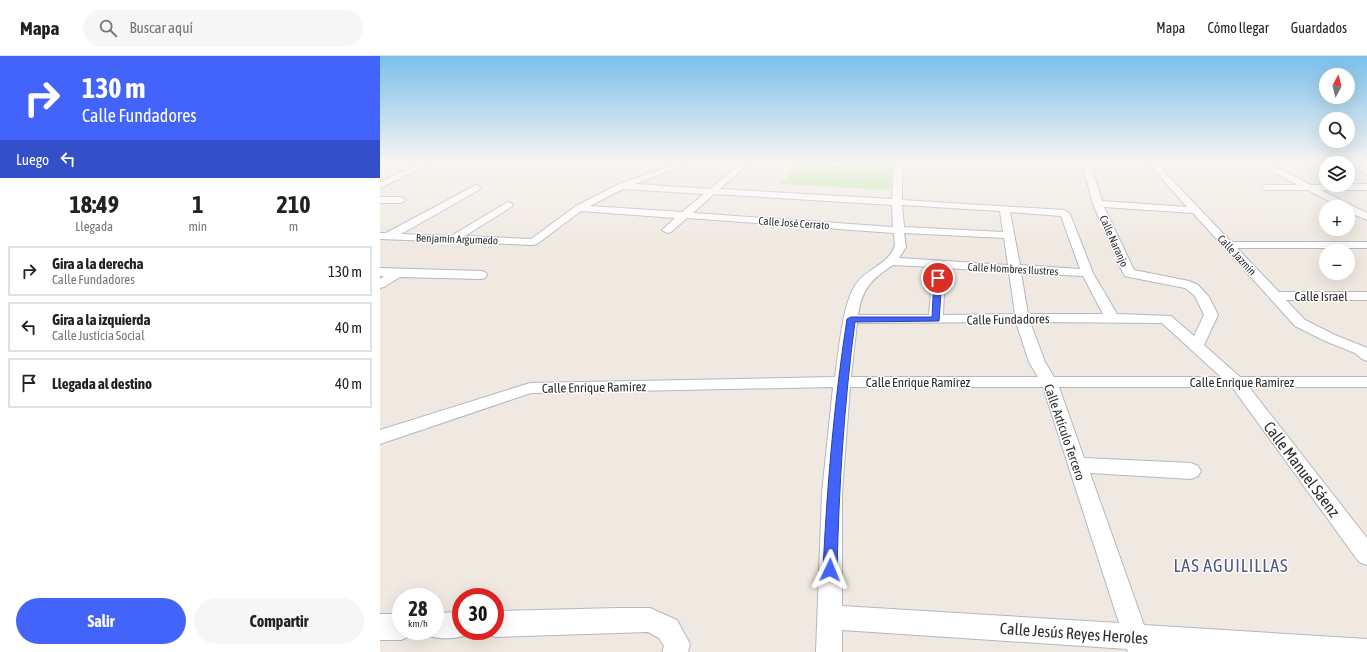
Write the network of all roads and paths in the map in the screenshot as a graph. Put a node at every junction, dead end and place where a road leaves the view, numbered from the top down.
1 (471, 191) edge
2 (613, 191) edge
3 (709, 191) edge
4 (712, 191) junction
5 (897, 191) edge
6 (1094, 191) edge
7 (1177, 191) edge
8 (1315, 191) edge
9 (380, 200) edge
10 (401, 200) dead end
11 (1333, 200) edge
12 (897, 202) junction
13 (1098, 204) junction
14 (508, 205) dead end
15 (579, 208) junction
16 (1005, 209) junction
17 (1195, 210) junction
18 (1355, 211) edge
19 (683, 216) junction
20 (1367, 217) edge
21 (667, 230) dead end
22 (899, 230) junction
23 (1009, 235) junction
24 (384, 237) edge
25 (453, 239) junction
26 (1228, 245) junction
27 (1367, 245) edge
28 (891, 261) junction
29 (939, 264) junction
30 (1013, 269) junction
31 (380, 272) edge
32 (397, 273) junction
33 (1087, 273) junction
34 (481, 275) dead end
35 (380, 284) edge
36 (1275, 296) junction
37 (1367, 296) edge
38 (1112, 318) junction
39 (851, 319) junction
40 (936, 319) junction
41 (1022, 319) junction
42 (1197, 345) junction
43 (1367, 356) edge
44 (842, 382) junction
45 (1048, 382) junction
46 (1237, 382) junction
47 (1367, 382) edge
48 (380, 437) edge
49 (1077, 465) junction
50 (1191, 471) dead end
51 (1367, 555) edge
52 (829, 617) junction
53 (504, 624) edge
54 (380, 627) edge
55 (392, 627) edge
56 (1139, 645) edge
57 (676, 648) edge
58 (829, 652) edge
59 (1367, 652) edge

1 - 24 street
2 - 15 street
3 - 4 street
4 - 12 street
4 - 19 street
5 - 12 street
6 - 13 street, Calle Naranjo
7 - 17 street, Calle Jazmín
8 - 11 street
9 - 10 street
12 - 16 street
12 - 22 street
13 - 17 street
13 - 42 street, Calle Naranjo
14 - 25 street
15 - 19 street, Calle José Cerrato
15 - 25 street, Benjamín Argumedo
16 - 23 street, Calle Artículo Tercero
16 - 33 street
17 - 26 street, Calle Jazmín
18 - 20 street
19 - 21 street
19 - 22 street, Calle José Cerrato
22 - 23 street, Calle José Cerrato
22 - 28 street
23 - 30 street, Calle Artículo Tercero
24 - 25 street, Benjamín Argumedo
26 - 27 street
26 - 36 street, Calle Jazmín
28 - 29 street, Calle Hombres Ilustres
28 - 39 street
29 - 30 street, Calle Hombres Ilustres
29 - 40 street
30 - 33 street, Calle Hombres Ilustres
30 - 41 street, Calle Artículo Tercero
31 - 32 street
32 - 34 street
32 - 35 street
33 - 38 street
36 - 37 street, Calle Israel
36 - 43 street, Calle Jazmín
38 - 41 street, Calle Fundadores
38 - 42 street, Calle Fundadores
39 - 40 street, Calle Fundadores
39 - 44 street
40 - 41 street, Calle Fundadores
41 - 45 street, Calle Artículo Tercero
42 - 46 street
44 - 45 street, Calle Enrique Ramírez
44 - 48 street, Calle Enrique Ramírez
44 - 52 street
45 - 46 street, Calle Enrique Ramírez
45 - 49 street, Calle Artículo Tercero
46 - 47 street, Calle Enrique Ramírez
46 - 51 street, Calle Manuel Sáenz
49 - 50 street
49 - 56 street, Calle Artículo Tercero
52 - 56 street, Calle Jesús Reyes Heroles
52 - 58 street
53 - 57 street
54 - 55 street
56 - 59 street, Calle Jesús Reyes Heroles

